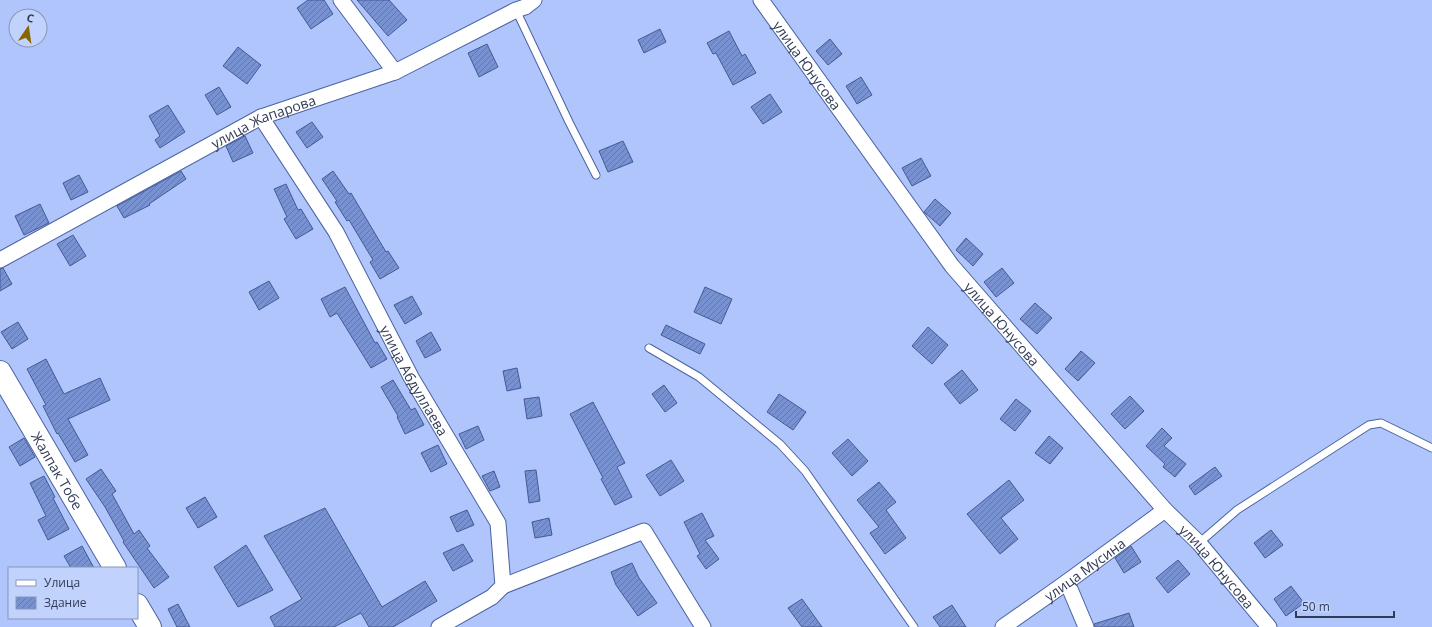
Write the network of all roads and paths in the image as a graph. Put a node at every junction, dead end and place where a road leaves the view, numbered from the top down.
1 (341, 0) edge
2 (761, 0) edge
3 (525, 4) edge
4 (395, 72) junction
5 (261, 117) junction
6 (596, 175) dead end
7 (0, 260) edge
8 (649, 348) dead end
9 (0, 372) edge
10 (1432, 448) edge
11 (1165, 510) junction
12 (1199, 543) junction
13 (114, 567) edge
14 (1067, 582) junction
15 (503, 586) junction
16 (138, 607) edge
17 (150, 627) edge
18 (439, 627) edge
19 (703, 627) edge
20 (914, 627) edge
21 (1003, 627) edge
22 (1086, 627) edge
23 (1269, 627) edge

1 - 4 street
2 - 11 street, улица Юнусова
3 - 4 street, улица Жапарова
3 - 6 lane
4 - 5 street, улица Жапарова
5 - 7 street, улица Жапарова
5 - 15 street, улица Абдуллаева
8 - 20 lane
9 - 13 main road, Жалпак Тобе
10 - 12 lane
11 - 12 street, улица Юнусова
11 - 14 street, улица Мусина
12 - 23 street, улица Юнусова
14 - 21 street, улица Мусина
14 - 22 street
15 - 18 street
15 - 19 street
16 - 17 main road

